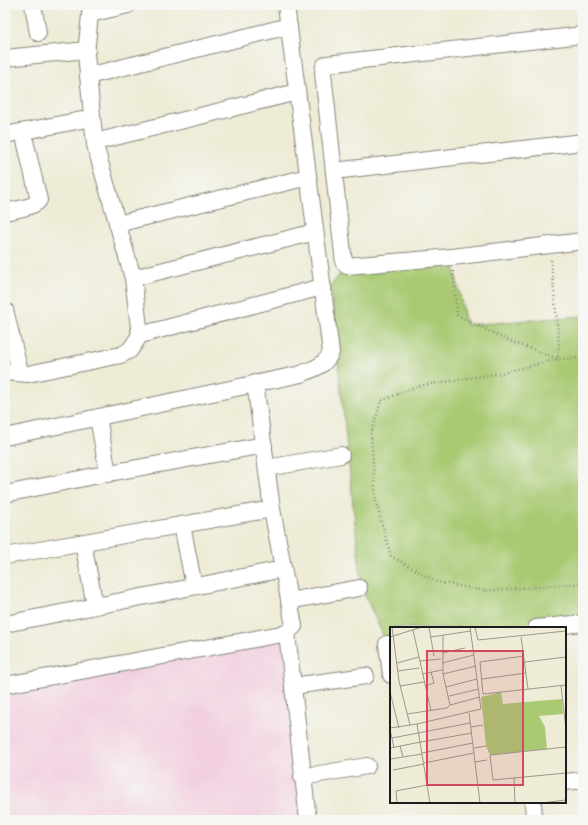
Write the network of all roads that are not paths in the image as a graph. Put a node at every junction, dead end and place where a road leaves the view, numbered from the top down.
1 (33, 5) edge
2 (128, 5) edge
3 (286, 5) edge
4 (90, 10) edge
5 (288, 26) junction
6 (38, 33) dead end
7 (583, 35) edge
8 (86, 50) junction
9 (5, 58) edge
10 (88, 76) junction
11 (297, 92) junction
12 (92, 118) junction
13 (24, 132) junction
14 (5, 135) edge
15 (95, 142) junction
16 (583, 142) edge
17 (334, 171) junction
18 (308, 177) junction
19 (5, 212) edge
20 (117, 224) junction
21 (315, 232) junction
22 (583, 241) edge
23 (132, 278) junction
24 (322, 287) junction
25 (5, 310) edge
26 (140, 335) junction
27 (12, 372) edge
28 (255, 383) junction
29 (98, 417) junction
30 (5, 437) edge
31 (264, 445) junction
32 (341, 455) dead end
33 (267, 468) junction
34 (108, 474) junction
35 (5, 494) edge
36 (272, 509) junction
37 (182, 525) junction
38 (83, 543) junction
39 (5, 556) edge
40 (283, 569) junction
41 (194, 586) junction
42 (359, 588) dead end
43 (289, 601) junction
44 (95, 606) junction
45 (583, 623) edge
46 (5, 624) edge
47 (545, 627) edge
48 (287, 633) junction
49 (390, 644) edge
50 (390, 667) edge
51 (366, 676) dead end
52 (5, 685) edge
53 (293, 686) junction
54 (367, 766) dead end
55 (302, 777) junction
56 (583, 780) edge
57 (566, 782) edge
58 (533, 803) edge
59 (308, 820) edge
60 (534, 820) edge

1 - 6 street
2 - 4 street
3 - 5 street
4 - 8 street
5 - 10 street
5 - 11 street
7 - 17 street
8 - 9 street
8 - 10 street
10 - 12 street
11 - 15 street
11 - 18 street
12 - 13 street
12 - 15 street
13 - 14 street
13 - 19 street
15 - 20 street
16 - 17 street
17 - 22 street
18 - 20 street
18 - 21 street
20 - 23 street
21 - 23 street
21 - 24 street
23 - 26 street
24 - 26 street
24 - 28 street
25 - 27 street
26 - 27 street
28 - 29 street
28 - 31 street
29 - 30 street
29 - 34 street
31 - 33 street
31 - 34 street
32 - 33 street
33 - 36 street
34 - 35 street
36 - 37 street
36 - 40 street
37 - 38 street
37 - 41 street
38 - 39 street
38 - 44 street
40 - 41 street
40 - 43 street
41 - 44 street
42 - 43 street
43 - 48 street
44 - 46 street
45 - 47 street
48 - 52 street
48 - 53 street
49 - 50 street
51 - 53 street
53 - 55 street
54 - 55 street
55 - 59 street
56 - 57 street
58 - 60 street

